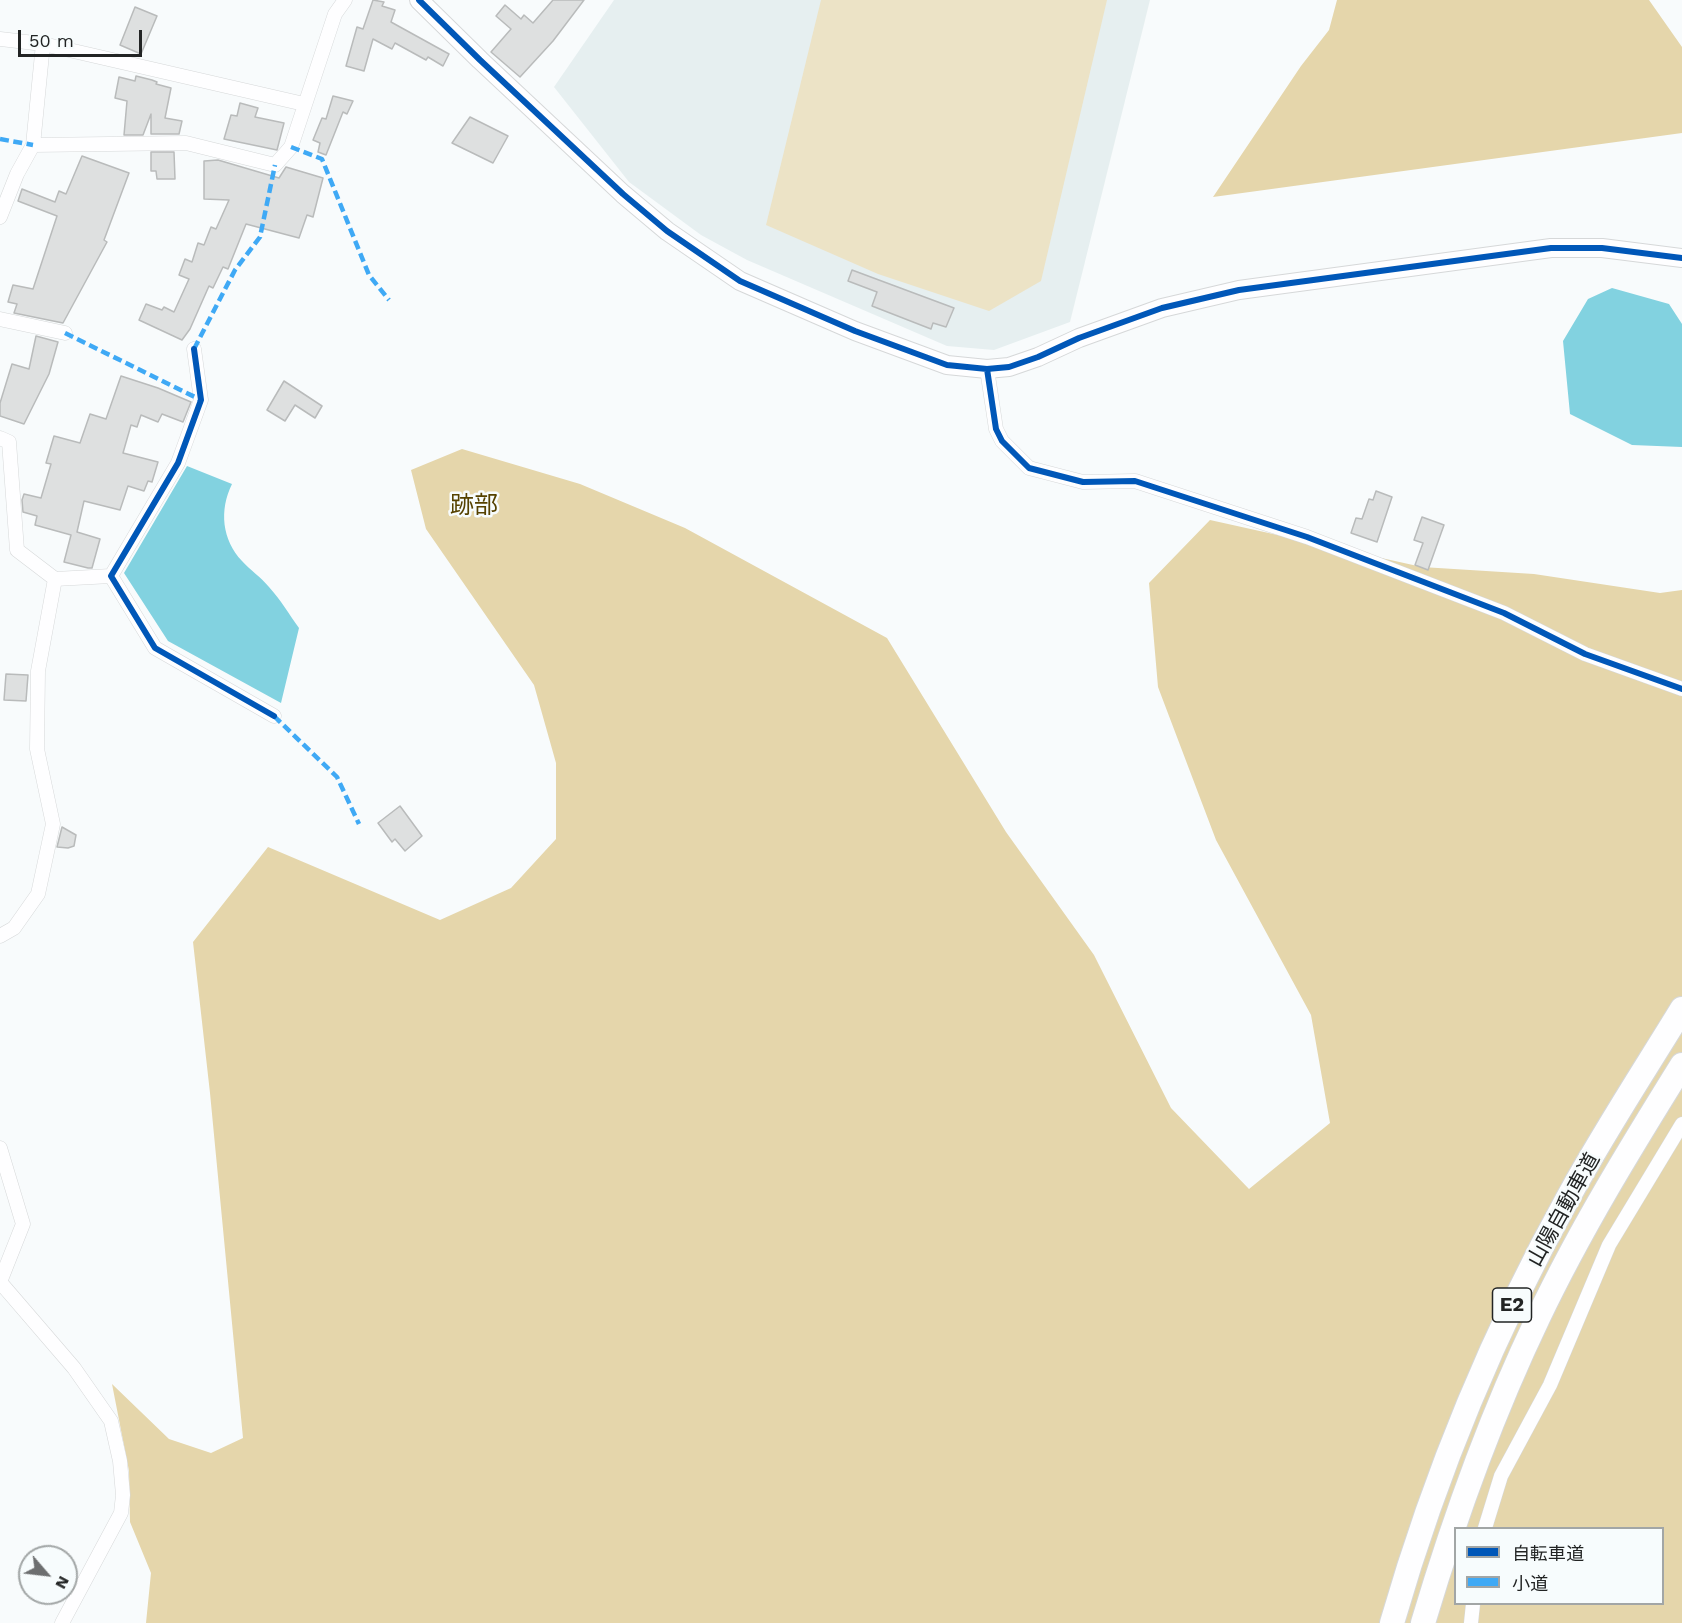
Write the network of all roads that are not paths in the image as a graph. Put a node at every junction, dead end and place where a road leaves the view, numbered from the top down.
1 (345, 0) edge
2 (419, 0) edge
3 (0, 39) edge
4 (43, 44) junction
5 (304, 104) junction
6 (33, 145) junction
7 (0, 217) edge
8 (1682, 258) edge
9 (0, 319) edge
10 (65, 333) dead end
11 (194, 349) dead end
12 (987, 369) junction
13 (0, 438) edge
14 (111, 576) junction
15 (55, 579) junction
16 (1682, 689) edge
17 (274, 716) dead end
18 (0, 936) edge
19 (1682, 1009) edge
20 (1682, 1065) edge
21 (1682, 1124) edge
22 (0, 1148) edge
23 (0, 1282) edge
24 (1485, 1527) edge
25 (1473, 1605) edge
26 (62, 1623) edge
27 (1392, 1623) edge
28 (1423, 1623) edge
29 (1472, 1623) edge

1 - 5 street
2 - 12 street
3 - 4 street
4 - 5 street
4 - 6 street
5 - 6 street
6 - 7 street
8 - 12 street
9 - 10 street
11 - 14 street
12 - 16 street
13 - 15 street
14 - 15 street
14 - 17 street
15 - 18 street
19 - 27 highway, 山陽自動車道 / E2
20 - 28 highway, 山陽自動車道 / E2
21 - 24 street
22 - 23 street
23 - 26 street
25 - 29 street

